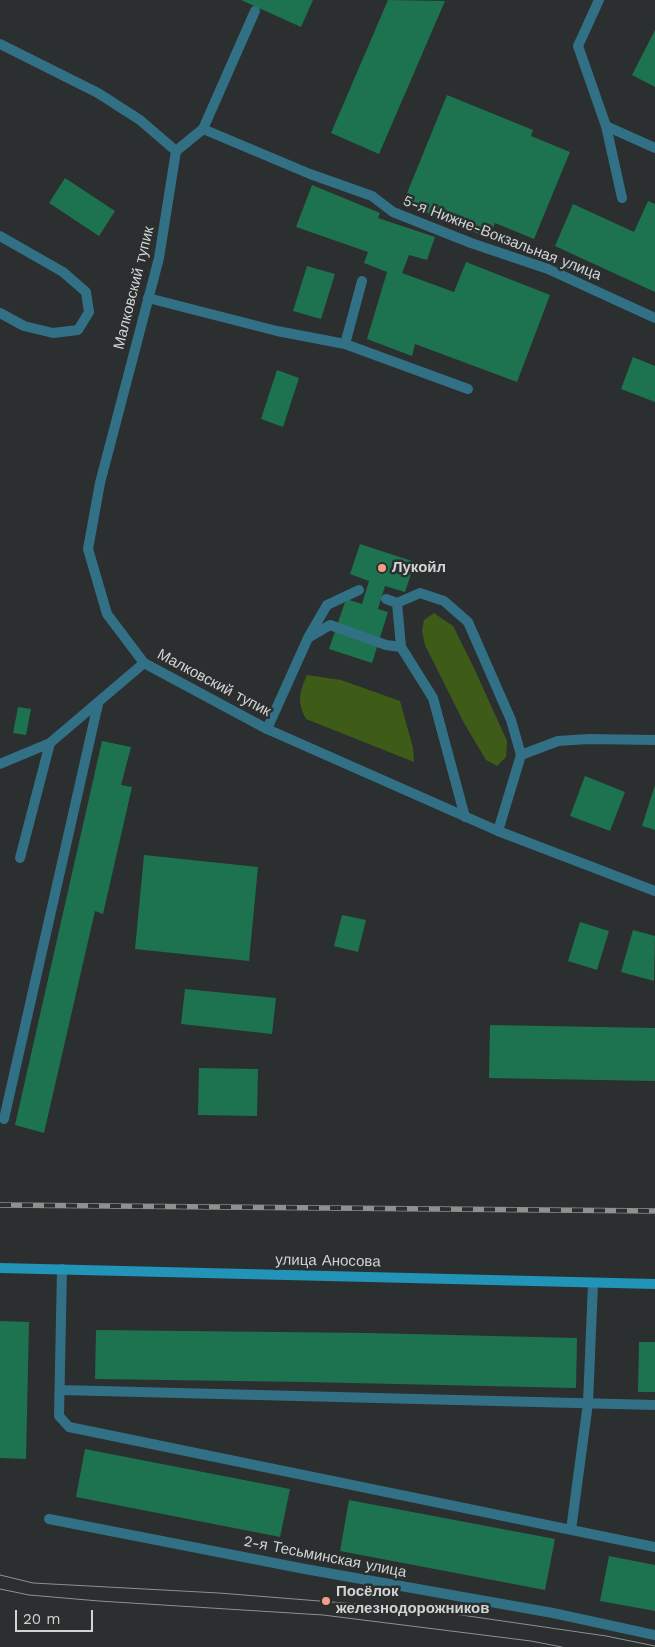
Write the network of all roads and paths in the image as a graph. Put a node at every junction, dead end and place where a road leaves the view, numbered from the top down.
1 (599, 0) edge
2 (255, 11) dead end
3 (0, 44) edge
4 (606, 126) junction
5 (203, 129) junction
6 (655, 148) edge
7 (176, 151) junction
8 (622, 198) dead end
9 (0, 236) edge
10 (362, 281) dead end
11 (148, 298) junction
12 (0, 313) edge
13 (655, 318) edge
14 (345, 344) junction
15 (468, 389) dead end
16 (359, 590) dead end
17 (386, 599) dead end
18 (397, 603) junction
19 (308, 638) junction
20 (400, 647) junction
21 (144, 663) junction
22 (98, 704) junction
23 (267, 729) junction
24 (655, 740) edge
25 (50, 743) junction
26 (521, 755) junction
27 (0, 764) edge
28 (465, 817) junction
29 (498, 831) junction
30 (20, 858) dead end
31 (655, 891) edge
32 (4, 1120) dead end
33 (0, 1268) edge
34 (62, 1269) junction
35 (593, 1283) junction
36 (655, 1284) edge
37 (60, 1390) junction
38 (588, 1404) junction
39 (655, 1405) edge
40 (49, 1519) dead end
41 (571, 1530) junction
42 (655, 1547) edge
43 (655, 1635) edge

1 - 4 street
2 - 5 street
3 - 7 street
4 - 6 street
4 - 8 street
5 - 7 street
5 - 13 street, 5-я Нижне-Вокзальная улица
7 - 11 street, Малковский тупик
9 - 12 street
10 - 14 street
11 - 14 street
11 - 21 street, Малковский тупик
14 - 15 street
16 - 19 street
17 - 18 street
18 - 20 street
18 - 26 street
19 - 20 street
19 - 23 street
20 - 28 street
21 - 22 street
21 - 23 street, Малковский тупик
22 - 25 street
22 - 32 street
23 - 28 street, Малковский тупик
24 - 26 street
25 - 27 street
25 - 30 street
26 - 29 street
28 - 29 street, Малковский тупик
29 - 31 street, Малковский тупик
33 - 34 main road, улица Аносова
34 - 35 main road, улица Аносова
34 - 37 street
35 - 36 main road, улица Аносова
35 - 38 street
37 - 38 street
37 - 41 street
38 - 39 street
38 - 41 street
40 - 43 street, 2-я Тесьминская улица
41 - 42 street

